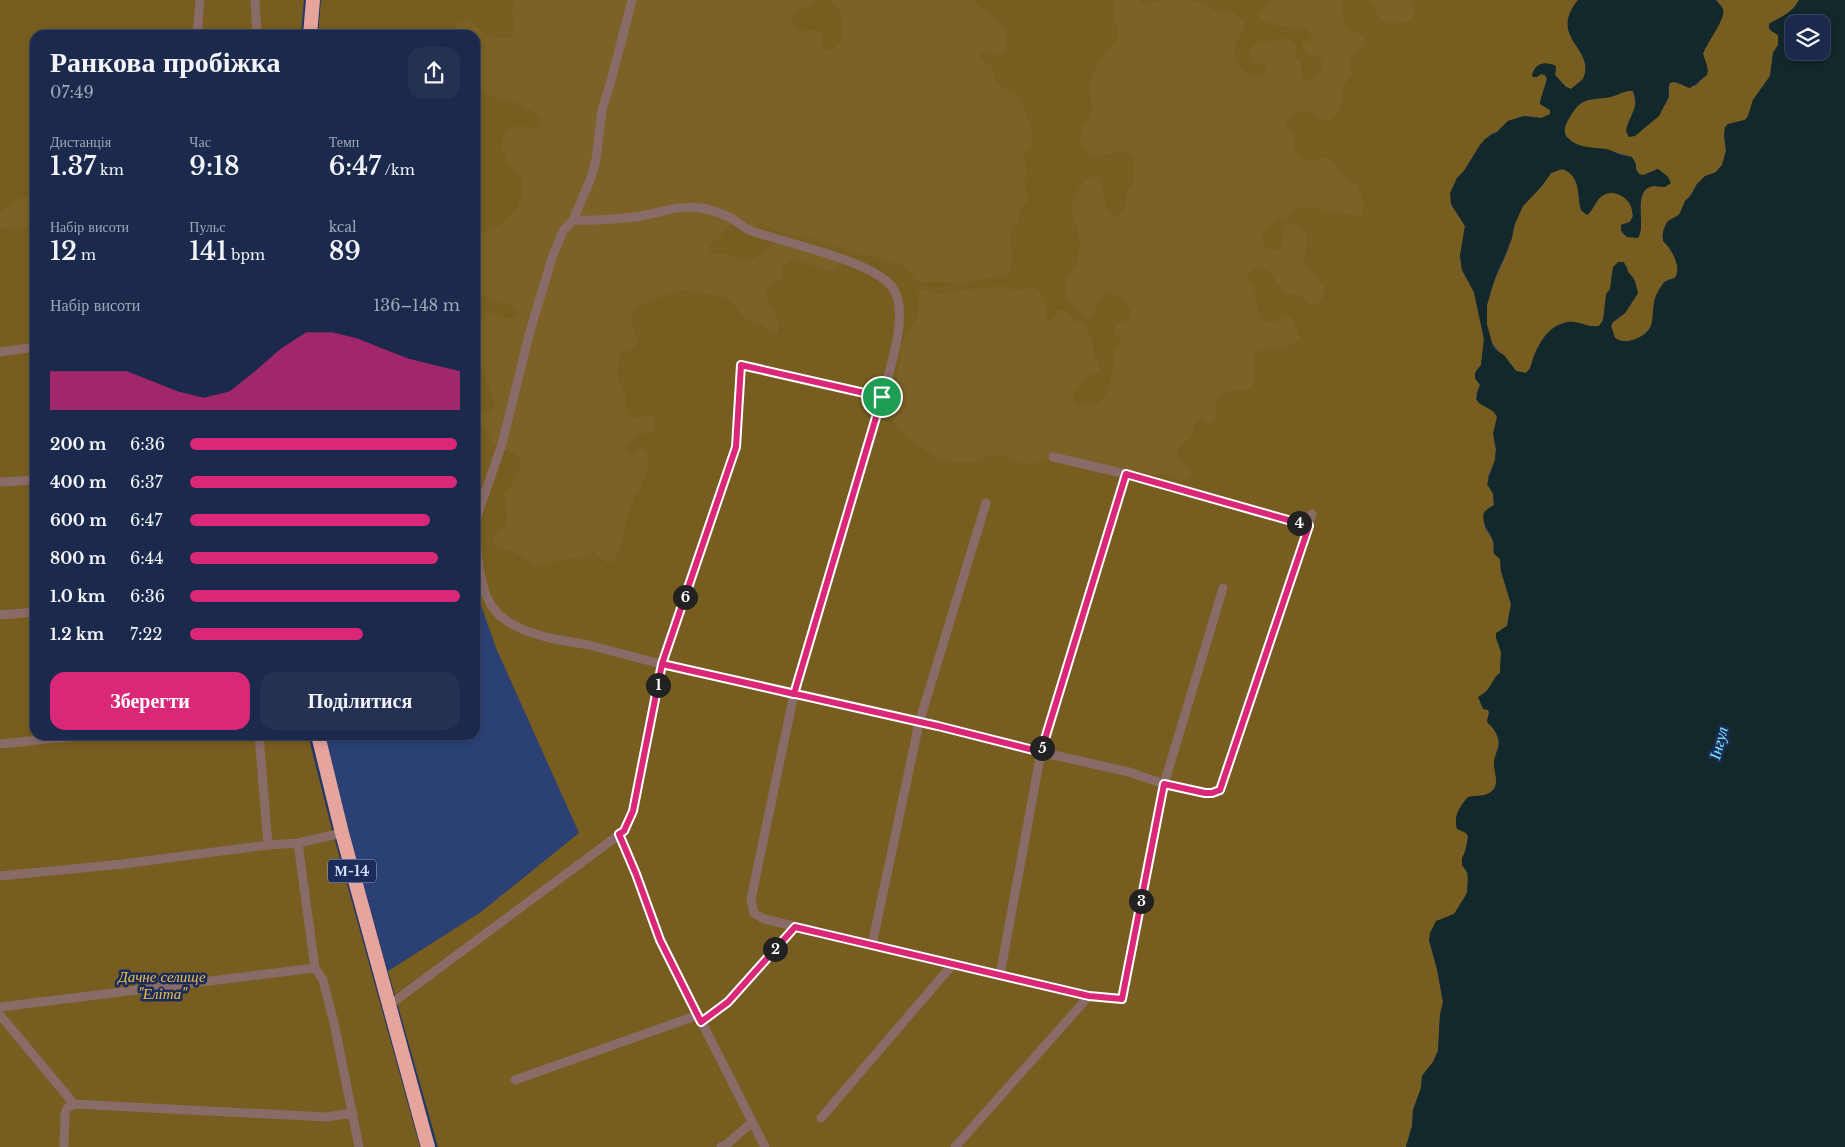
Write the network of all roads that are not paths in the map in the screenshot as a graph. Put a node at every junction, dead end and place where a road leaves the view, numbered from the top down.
1 (200, 0) edge
2 (255, 0) edge
3 (313, 0) edge
4 (632, 0) edge
5 (197, 30) edge
6 (257, 30) edge
7 (310, 30) edge
8 (573, 220) junction
9 (30, 348) edge
10 (0, 352) edge
11 (882, 397) junction
12 (1053, 457) dead end
13 (1126, 474) junction
14 (30, 480) edge
15 (0, 482) edge
16 (986, 503) dead end
17 (480, 507) edge
18 (1312, 514) dead end
19 (1309, 526) junction
20 (480, 572) edge
21 (1223, 588) dead end
22 (30, 612) edge
23 (0, 615) edge
24 (662, 664) junction
25 (794, 694) junction
26 (919, 723) junction
27 (39, 740) edge
28 (259, 740) edge
29 (319, 740) edge
30 (0, 744) edge
31 (1041, 752) junction
32 (1164, 784) junction
33 (342, 833) junction
34 (619, 834) junction
35 (298, 843) junction
36 (268, 845) junction
37 (0, 876) edge
38 (795, 927) junction
39 (872, 945) junction
40 (953, 964) junction
41 (315, 968) junction
42 (1000, 975) junction
43 (1089, 996) junction
44 (388, 1006) junction
45 (0, 1007) edge
46 (0, 1015) edge
47 (700, 1019) junction
48 (515, 1080) dead end
49 (74, 1104) junction
50 (353, 1113) junction
51 (821, 1118) dead end
52 (752, 1122) junction
53 (64, 1147) edge
54 (359, 1147) edge
55 (428, 1147) edge
56 (721, 1147) edge
57 (765, 1147) edge
58 (955, 1147) edge

1 - 5 lane
2 - 6 lane
3 - 7 highway
4 - 8 lane
8 - 11 lane
8 - 17 lane
9 - 10 lane
11 - 24 lane
11 - 25 lane
12 - 13 lane
13 - 19 lane
13 - 31 lane
14 - 15 lane
16 - 26 lane
18 - 19 lane
19 - 32 lane
20 - 24 lane
21 - 32 lane
22 - 23 lane
24 - 25 lane
24 - 34 lane
25 - 26 lane
25 - 38 lane
26 - 31 lane
26 - 39 lane
27 - 30 lane
28 - 36 lane
29 - 33 highway, М-14
31 - 32 lane
31 - 42 lane
32 - 43 lane
33 - 35 lane
33 - 44 highway, М-14
34 - 44 lane
34 - 47 lane
35 - 36 lane
35 - 41 lane
36 - 37 lane
38 - 39 lane
38 - 47 lane
39 - 40 lane
40 - 42 lane
40 - 51 lane
41 - 45 lane
41 - 50 lane
42 - 43 lane
43 - 58 lane
44 - 55 highway, М-14
46 - 49 lane
47 - 48 lane
47 - 52 lane
49 - 50 lane
49 - 53 lane
50 - 54 lane
52 - 56 lane
52 - 57 lane

